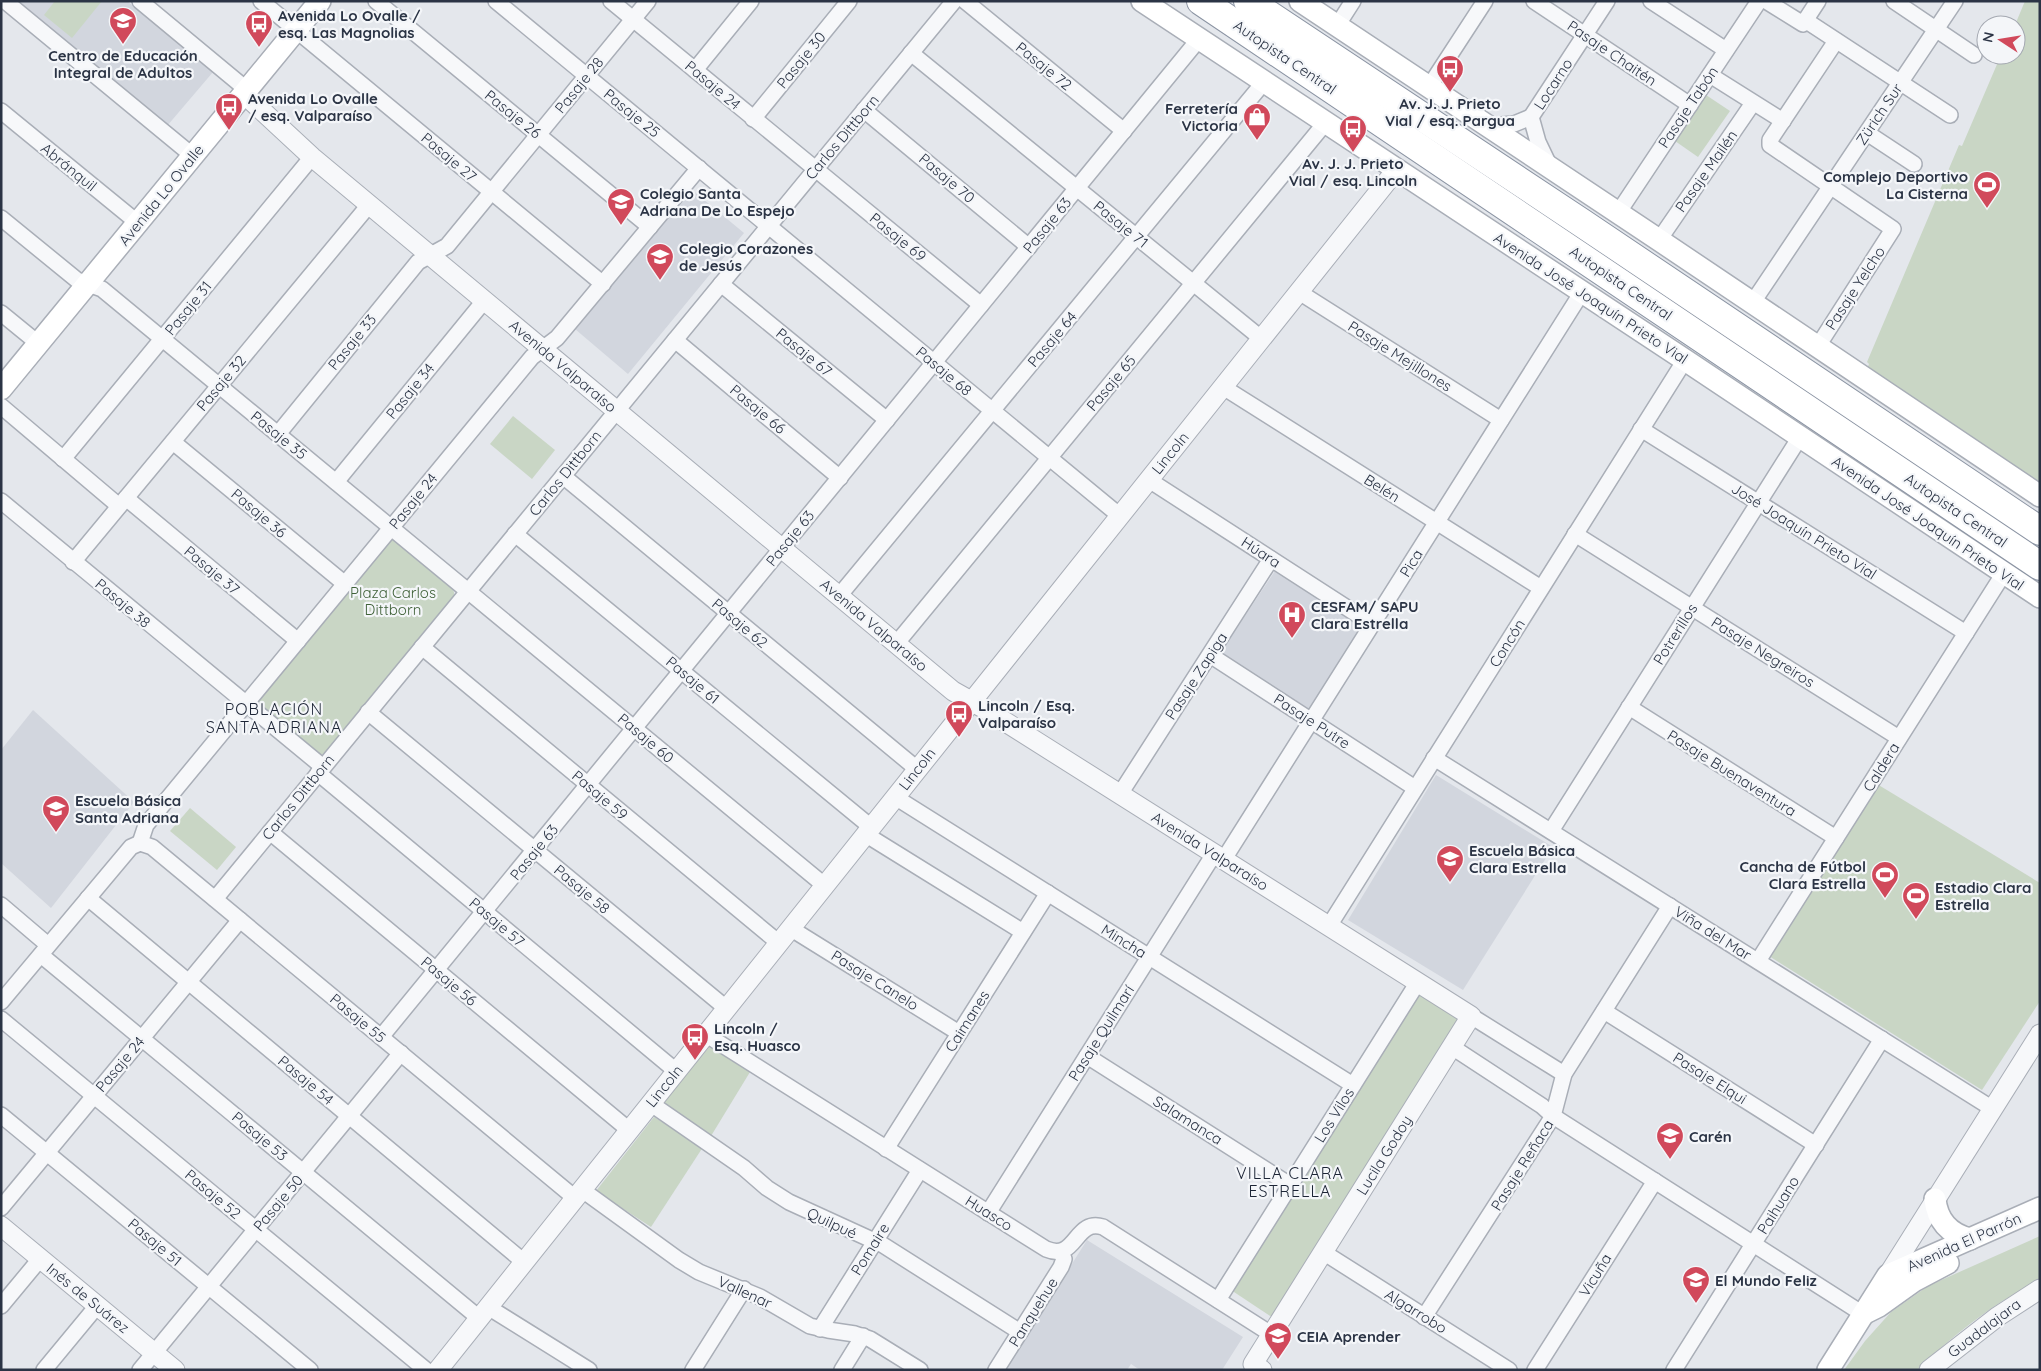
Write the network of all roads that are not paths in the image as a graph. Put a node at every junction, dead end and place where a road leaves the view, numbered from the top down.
1 (5, 1) edge
2 (140, 1) edge
3 (261, 1) edge
4 (320, 1) edge
5 (376, 1) edge
6 (496, 1) edge
7 (611, 1) edge
8 (648, 1) edge
9 (751, 1) edge
10 (849, 1) edge
11 (954, 1) edge
12 (965, 1) edge
13 (1142, 1) edge
14 (1201, 1) edge
15 (1248, 1) edge
16 (1300, 1) edge
17 (1353, 1) edge
18 (1534, 1) edge
19 (1607, 1) edge
20 (1651, 1) edge
21 (1759, 1) edge
22 (1766, 1) edge
23 (1818, 1) edge
24 (1894, 1) edge
25 (1956, 1) edge
26 (1479, 3) edge
27 (633, 19) junction
28 (1804, 22) junction
29 (1337, 26) junction
30 (296, 30) junction
31 (1936, 30) junction
32 (1585, 35) junction
33 (1199, 39) junction
34 (1836, 41) junction
35 (1726, 50) junction
36 (911, 53) junction
37 (1974, 55) dead end
38 (695, 70) junction
39 (1710, 75) junction
40 (586, 76) junction
41 (1264, 82) junction
42 (1900, 83) junction
43 (1429, 87) junction
44 (244, 94) junction
45 (1753, 103) junction
46 (1690, 105) junction
47 (864, 110) junction
48 (1, 111) edge
49 (1950, 116) dead end
50 (1531, 117) junction
51 (753, 119) junction
52 (1783, 121) junction
53 (1326, 122) junction
54 (1489, 126) junction
55 (1124, 131) junction
56 (1867, 133) junction
57 (538, 135) junction
58 (193, 156) junction
59 (312, 157) junction
60 (1914, 164) dead end
61 (699, 168) junction
62 (1550, 168) junction
63 (815, 170) junction
64 (1397, 170) junction
65 (1831, 186) junction
66 (1077, 188) junction
67 (491, 192) junction
68 (369, 205) junction
69 (1618, 213) junction
70 (1, 218) edge
71 (138, 223) junction
72 (769, 226) junction
73 (650, 227) junction
74 (1136, 237) junction
75 (1659, 240) junction
76 (1029, 247) junction
77 (430, 255) junction
78 (1194, 283) junction
79 (88, 284) junction
80 (603, 284) junction
81 (721, 284) junction
82 (1299, 292) junction
83 (1582, 292) junction
84 (484, 301) junction
85 (1753, 302) junction
86 (981, 305) junction
87 (1, 313) edge
88 (162, 339) junction
89 (1262, 339) junction
90 (675, 340) junction
91 (39, 344) junction
92 (1818, 346) junction
93 (542, 349) junction
94 (1685, 360) junction
95 (934, 362) junction
96 (219, 386) junction
97 (1223, 387) junction
98 (1, 389) edge
99 (1, 406) edge
100 (616, 411) junction
101 (993, 411) junction
102 (887, 420) junction
103 (1501, 420) junction
104 (1641, 429) junction
105 (278, 434) junction
106 (1800, 437) junction
107 (173, 442) junction
108 (1050, 458) junction
109 (63, 459) junction
110 (563, 476) junction
111 (840, 478) junction
112 (1149, 480) junction
113 (336, 482) junction
114 (2040, 496) edge
115 (1, 501) edge
116 (122, 502) junction
117 (1758, 503) junction
118 (1120, 516) junction
119 (1436, 522) junction
120 (392, 527) junction
121 (2040, 531) edge
122 (515, 534) junction
123 (1575, 534) junction
124 (782, 549) junction
125 (1271, 559) junction
126 (73, 562) junction
127 (2040, 566) edge
128 (2004, 573) junction
129 (345, 584) junction
130 (1541, 588) junction
131 (468, 591) junction
132 (839, 596) junction
133 (2040, 598) edge
134 (1692, 608) junction
135 (728, 614) junction
136 (1372, 624) junction
137 (1966, 633) junction
138 (298, 641) junction
139 (896, 644) junction
140 (422, 647) junction
141 (1210, 654) junction
142 (682, 671) junction
143 (971, 701) junction
144 (246, 704) junction
145 (1629, 707) junction
146 (368, 712) junction
147 (1311, 721) junction
148 (635, 728) junction
149 (1900, 738) junction
150 (1434, 758) junction
151 (917, 769) junction
152 (320, 770) junction
153 (588, 785) junction
154 (1415, 788) junction
155 (1120, 794) junction
156 (895, 797) junction
157 (868, 831) junction
158 (270, 832) junction
159 (1551, 832) junction
160 (1836, 838) junction
161 (140, 843) junction
162 (535, 850) junction
163 (1219, 857) junction
164 (824, 886) junction
165 (1048, 893) junction
166 (88, 898) junction
167 (215, 899) junction
168 (1, 905) edge
169 (1670, 906) junction
170 (484, 912) junction
171 (240, 920) junction
172 (1329, 926) junction
173 (790, 928) junction
174 (1023, 932) junction
175 (778, 943) junction
176 (45, 950) junction
177 (1149, 957) junction
178 (1758, 961) junction
179 (436, 970) junction
180 (188, 982) junction
181 (1418, 982) junction
182 (1, 1002) edge
183 (726, 1008) junction
184 (1604, 1011) junction
185 (1472, 1016) junction
186 (1, 1019) edge
187 (959, 1033) junction
188 (705, 1034) junction
189 (2040, 1034) edge
190 (382, 1037) junction
191 (142, 1038) junction
192 (1882, 1039) junction
193 (1452, 1047) junction
194 (401, 1053) junction
195 (1086, 1056) junction
196 (676, 1071) junction
197 (1564, 1074) junction
198 (1353, 1085) junction
199 (94, 1096) junction
200 (650, 1103) junction
201 (1993, 1109) junction
202 (1, 1115) edge
203 (349, 1116) junction
204 (1553, 1116) junction
205 (629, 1130) junction
206 (1816, 1145) junction
207 (886, 1148) junction
208 (47, 1153) junction
209 (920, 1170) junction
210 (303, 1172) junction
211 (1655, 1181) junction
212 (1290, 1185) junction
213 (578, 1194) junction
214 (1935, 1199) junction
215 (1, 1208) edge
216 (2040, 1208) edge
217 (988, 1212) junction
218 (2040, 1223) edge
219 (1, 1226) edge
220 (256, 1229) junction
221 (1970, 1239) junction
222 (875, 1242) junction
223 (1753, 1244) junction
224 (1061, 1252) junction
225 (1323, 1252) junction
226 (40, 1259) junction
227 (524, 1262) junction
228 (1888, 1275) junction
229 (209, 1286) junction
230 (744, 1289) junction
231 (2040, 1289) edge
232 (1218, 1300) junction
233 (1, 1306) edge
234 (97, 1306) junction
235 (483, 1312) junction
236 (1863, 1314) junction
237 (1424, 1316) junction
238 (820, 1329) junction
239 (1020, 1332) junction
240 (1272, 1334) junction
241 (863, 1336) junction
242 (154, 1352) junction
243 (1254, 1368) edge
244 (1933, 1369) edge
245 (44, 1370) edge
246 (140, 1370) edge
247 (175, 1370) edge
248 (310, 1370) edge
249 (426, 1370) edge
250 (438, 1370) edge
251 (589, 1370) edge
252 (693, 1370) edge
253 (842, 1370) edge
254 (920, 1370) edge
255 (996, 1370) edge
256 (1509, 1370) edge
257 (1535, 1370) edge
258 (1674, 1370) edge
259 (1828, 1370) edge

1 - 58 street
2 - 44 street
3 - 30 street, Pasaje 27
4 - 30 main road, Avenida Lo Ovalle
5 - 57 street, Pasaje 26
6 - 40 street, Pasaje 25
7 - 27 street, Pasaje 24
8 - 27 street, Pasaje 28
9 - 38 street
10 - 51 street, Pasaje 30
11 - 36 street, Carlos Dittborn
12 - 55 street, Pasaje 72
13 - 33 main road, Avenida José Joaquín Prieto Vial
14 - 127 highway, Autopista Central
15 - 121 highway, Autopista Central
16 - 29 main road
17 - 29 street
18 - 32 street, Pasaje Chaitén
19 - 32 street, Locarno
20 - 35 street
21 - 35 street, Pasaje Tabón
22 - 28 street
23 - 28 street
24 - 31 street
25 - 31 street, Zürich Sur
26 - 43 street
27 - 38 street, Pasaje 24
27 - 40 street, Pasaje 28
28 - 34 street
29 - 43 main road
30 - 44 main road, Avenida Lo Ovalle
30 - 67 street, Pasaje 27
31 - 37 street
31 - 42 street, Zürich Sur
32 - 46 street, Pasaje Chaitén
32 - 50 street, Locarno
33 - 41 main road, Avenida José Joaquín Prieto Vial
33 - 55 street, Pasaje 63
34 - 42 street
34 - 52 street
35 - 39 street, Pasaje Tabón
36 - 47 street, Carlos Dittborn
36 - 66 street, Pasaje 71
38 - 51 street, Pasaje 24
39 - 45 street
39 - 46 street, Pasaje Tabón
40 - 57 street, Pasaje 28
40 - 61 street, Pasaje 25
41 - 53 main road, Avenida José Joaquín Prieto Vial
41 - 74 street, Pasaje 64
42 - 49 street
42 - 56 street, Zürich Sur
43 - 54 main road
44 - 58 main road, Avenida Lo Ovalle
44 - 59 street, Avenida Valparaíso
45 - 52 street
45 - 75 street, Pasaje Mailén
46 - 69 street, Pasaje Tabón
47 - 63 street, Carlos Dittborn
47 - 76 street, Pasaje 70
48 - 71 street, Abránquil
50 - 54 street, Locarno
50 - 62 street, Locarno
51 - 63 street, Pasaje 24
52 - 65 street
53 - 64 main road, Avenida José Joaquín Prieto Vial
53 - 78 street, Pasaje 65
54 - 62 main road
55 - 66 street, Pasaje 63
56 - 60 street
56 - 65 street, Zürich Sur
57 - 67 street, Pasaje 28
57 - 73 street, Pasaje 26
58 - 71 main road, Avenida Lo Ovalle
59 - 68 street, Avenida Valparaíso
59 - 88 street, Pasaje 31
61 - 72 street, Pasaje 25
61 - 73 street, Pasaje 24
62 - 69 main road
63 - 72 street, Carlos Dittborn
63 - 86 street, Pasaje 69
64 - 82 street, Lincoln
64 - 83 main road, Avenida José Joaquín Prieto Vial
65 - 85 street, Zürich Sur
65 - 92 street, Pasaje Yelcho
66 - 74 street, Pasaje 71
66 - 76 street, Pasaje 63
67 - 77 street, Pasaje 28
67 - 80 street, Pasaje 27
68 - 77 street, Avenida Valparaíso
68 - 96 street, Pasaje 32
69 - 75 main road
70 - 79 street, Pasaje 35
71 - 79 main road, Avenida Lo Ovalle
72 - 81 street, Carlos Dittborn
72 - 95 street, Pasaje 68
73 - 80 street, Pasaje 24
74 - 78 street, Pasaje 71
74 - 101 street, Pasaje 64
75 - 85 main road
76 - 86 street, Pasaje 63
77 - 84 street, Avenida Valparaíso
77 - 105 street, Pasaje 33
78 - 89 street, Pasaje 71
78 - 108 street, Pasaje 65
79 - 88 street, Pasaje 35
79 - 91 main road, Avenida Lo Ovalle
80 - 93 street, Pasaje 24
81 - 90 street, Carlos Dittborn
81 - 102 street, Pasaje 67
82 - 89 street, Lincoln
82 - 103 street, Pasaje Mejillones
83 - 94 main road, Avenida José Joaquín Prieto Vial
83 - 103 street, Pica
84 - 93 street, Avenida Valparaíso
84 - 113 street, Pasaje 34
85 - 92 main road
86 - 95 street, Pasaje 63
87 - 91 street
88 - 96 street, Pasaje 35
88 - 109 street, Pasaje 31
89 - 97 street, Lincoln
90 - 100 street, Carlos Dittborn
90 - 111 street, Pasaje 66
91 - 98 main road, Avenida Lo Ovalle
92 - 114 main road
93 - 100 street, Avenida Valparaíso
93 - 120 street, Pasaje 24
94 - 104 street, Concón
94 - 106 main road, Avenida José Joaquín Prieto Vial
95 - 101 street, Pasaje 68
95 - 102 street, Pasaje 63
96 - 105 street, Pasaje 35
96 - 107 street, Pasaje 32
97 - 112 street, Lincoln
97 - 119 street, Belén
99 - 109 street, Pasaje 37
100 - 110 street, Carlos Dittborn
100 - 124 street, Avenida Valparaíso
101 - 108 street, Pasaje 68
101 - 132 street, Pasaje 64
102 - 111 street, Pasaje 63
103 - 119 street, Pica
104 - 117 street, José Joaquín Prieto Vial
104 - 123 street, Concón
105 - 113 street, Pasaje 35
106 - 117 street, Potrerillos
106 - 128 main road, Avenida José Joaquín Prieto Vial
107 - 116 street, Pasaje 32
107 - 129 street, Pasaje 36
108 - 118 street, Pasaje 68
108 - 139 street, Pasaje 65
109 - 116 street, Pasaje 37
110 - 122 street, Carlos Dittborn
110 - 135 street, Pasaje 62
111 - 124 street, Pasaje 63
112 - 118 street, Lincoln
112 - 125 street, Húara
113 - 120 street, Pasaje 35
115 - 126 street, Pasaje 38
116 - 126 street, Pasaje 32
116 - 138 street, Pasaje 37
117 - 134 street, Potrerillos
117 - 137 street, José Joaquín Prieto Vial
118 - 143 street, Lincoln
119 - 130 street, Belén
119 - 136 street, Pica
120 - 129 street, Pasaje 24
120 - 131 street, Pasaje 35
122 - 131 street, Carlos Dittborn
122 - 142 street, Pasaje 61
123 - 130 street, Concón
123 - 134 street, Pasaje Negreiros
124 - 132 street, Avenida Valparaíso
124 - 135 street, Pasaje 63
125 - 136 street, Húara
125 - 141 street, Pasaje Zapiga
126 - 144 street, Pasaje 38
128 - 133 main road, Avenida José Joaquín Prieto Vial
128 - 137 street, Caldera
129 - 138 street, Pasaje 24
130 - 150 street, Concón
131 - 140 street, Carlos Dittborn
131 - 148 street, Pasaje 60
132 - 139 street, Avenida Valparaíso
134 - 145 street, Potrerillos
134 - 149 street, Pasaje Negreiros
135 - 142 street, Pasaje 63
135 - 151 street, Pasaje 62
136 - 147 street, Pica
137 - 149 street, Caldera
138 - 144 street, Pasaje 24
139 - 143 street, Avenida Valparaíso
140 - 146 street, Carlos Dittborn
140 - 153 street, Pasaje 59
141 - 147 street, Pasaje Putre
141 - 155 street, Pasaje Zapiga
142 - 148 street, Pasaje 63
142 - 157 street, Pasaje 61
143 - 151 street, Lincoln
143 - 155 street, Avenida Valparaíso
144 - 152 street, Pasaje 57
144 - 161 street, Pasaje 24
145 - 159 street, Potrerillos
145 - 160 street, Pasaje Buenaventura
146 - 152 street, Carlos Dittborn
146 - 162 street, Pasaje 58
147 - 154 street, Pasaje Putre
147 - 163 street, Pica
148 - 153 street, Pasaje 63
148 - 164 street, Pasaje 60
149 - 160 street, Caldera
150 - 154 street, Concón
150 - 159 street, Viña del Mar
151 - 156 street, Lincoln
152 - 158 street, Carlos Dittborn
152 - 170 street, Pasaje 57
153 - 162 street, Pasaje 63
153 - 175 street, Pasaje 59
154 - 172 street, Concón
155 - 163 street, Avenida Valparaíso
156 - 157 street, Lincoln
156 - 165 street, Mincha
157 - 164 street, Lincoln
157 - 174 street, Pasaje 61
158 - 167 street, Carlos Dittborn
158 - 179 street, Pasaje 56
159 - 169 street, Viña del Mar
160 - 178 street, Caldera
161 - 166 street
161 - 167 street, Pasaje 55
162 - 170 street, Pasaje 63
162 - 183 street, Pasaje 58
163 - 172 street, Avenida Valparaíso
163 - 177 street, Pasaje Quilmarí
164 - 173 street, Lincoln
165 - 174 street, Caimanes
165 - 177 street, Mincha
166 - 176 street
166 - 180 street, Pasaje 54
167 - 171 street, Pasaje 55
168 - 176 street, Pasaje 53
169 - 178 street, Viña del Mar
169 - 184 street, Pasaje Reñaca
170 - 179 street, Pasaje 63
170 - 196 street, Pasaje 57
171 - 180 street, Pasaje 24
171 - 190 street, Pasaje 55
172 - 181 street, Avenida Valparaíso
173 - 175 street, Lincoln
173 - 187 street, Pasaje Canelo
174 - 187 street, Caimanes
175 - 183 street, Lincoln
176 - 182 street
176 - 191 street, Pasaje 53
177 - 195 street, Pasaje Quilmarí
177 - 198 street, Mincha
178 - 192 street, Viña del Mar
179 - 190 street, Pasaje 63
179 - 205 street, Pasaje 56
180 - 191 street, Pasaje 24
180 - 203 street, Pasaje 54
181 - 185 street, Avenida Valparaíso
181 - 198 street, Los Vilos
183 - 188 street, Lincoln
184 - 197 street, Pasaje Reñaca
184 - 206 street, Pasaje Elqui
185 - 193 street, Lucila Godoy
185 - 197 street, Avenida Valparaíso
186 - 199 street, Pasaje 52
187 - 207 street, Caimanes
188 - 196 street, Lincoln
188 - 207 street, Huasco
189 - 201 street
190 - 194 street, Pasaje 55
191 - 199 street, Pasaje 24
191 - 210 street, Pasaje 53
192 - 201 street, Viña del Mar
192 - 206 street, Paihuano
193 - 204 street
193 - 225 street, Lucila Godoy
194 - 203 street, Pasaje 50
194 - 213 street, Pasaje 55
195 - 212 street, Salamanca
195 - 217 street, Pasaje Quilmarí
196 - 200 street, Lincoln
197 - 204 street, Pasaje Reñaca
198 - 212 street, Los Vilos
199 - 208 street, Pasaje 24
199 - 220 street, Pasaje 52
200 - 205 street, Lincoln
200 - 222 street, Quilpué
201 - 214 street
202 - 208 street, Pasaje 51
203 - 210 street, Pasaje 50
203 - 227 street, Pasaje 54
204 - 211 street
204 - 237 street, Pasaje Reñaca
205 - 213 street, Lincoln
206 - 223 street, Paihuano
207 - 209 street, Huasco
208 - 215 street, Pasaje 24
208 - 229 street, Pasaje 51
209 - 217 street, Huasco
209 - 222 street, Pomaire
210 - 220 street, Pasaje 50
210 - 235 street, Pasaje 53
211 - 223 street
211 - 257 street, Vicuña
212 - 232 street, Los Vilos
213 - 227 street, Lincoln
213 - 230 street, Vallenar
214 - 221 main road
214 - 228 street
216 - 221 main road, Avenida El Parrón
217 - 224 street, Huasco
218 - 236 main road, Avenida El Parrón
219 - 226 street, Inés de Suárez
220 - 229 street, Pasaje 50
220 - 249 street, Pasaje 52
221 - 228 main road, Avenida El Parrón
222 - 238 street, Pomaire
222 - 239 street, Quilpué
223 - 236 street
223 - 258 street, Paihuano
224 - 232 street
224 - 239 street, Panquehue
225 - 237 street, Algarrobo
225 - 240 street, Lucila Godoy
226 - 233 street
226 - 234 street, Inés de Suárez
227 - 235 street, Lincoln
228 - 236 main road
229 - 242 street, Pasaje 50
229 - 248 street, Pasaje 51
230 - 238 street, Vallenar
230 - 252 street
231 - 244 street, Guadalajara
232 - 240 street
234 - 242 street, Inés de Suárez
234 - 245 street
235 - 250 street, Lincoln
235 - 251 street, Pasaje 53
236 - 259 main road
237 - 256 street, Algarrobo
238 - 241 street, Vallenar
239 - 255 street, Panquehue
240 - 243 street, Lucila Godoy
241 - 253 street
241 - 254 street, Vallenar
242 - 246 street, Pasaje 50
242 - 247 street, Inés de Suárez

